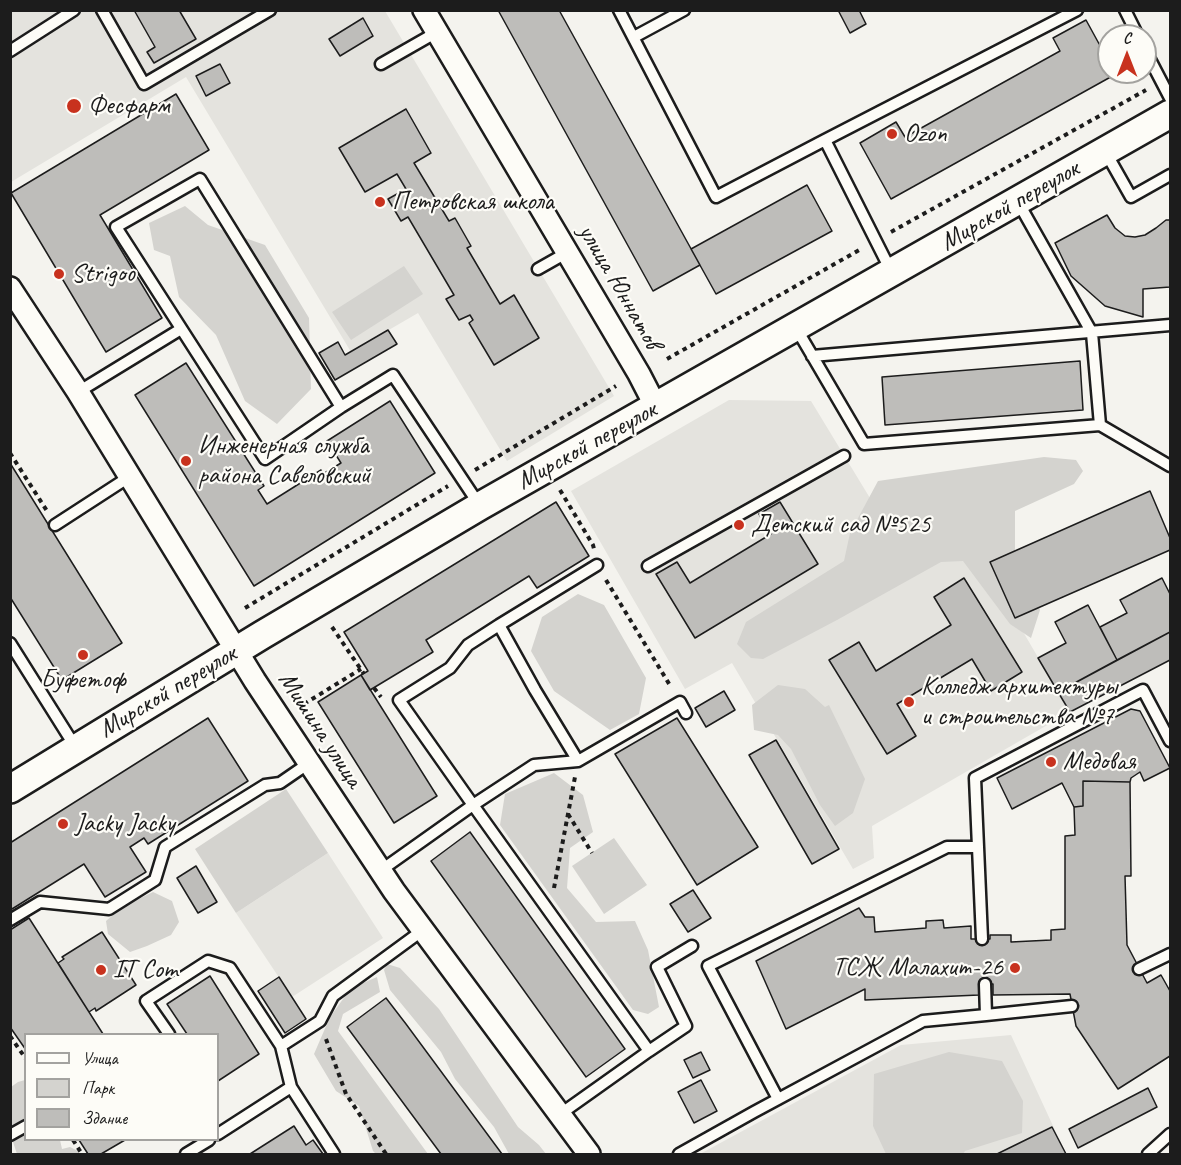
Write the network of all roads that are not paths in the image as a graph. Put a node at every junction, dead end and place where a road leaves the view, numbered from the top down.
1 (74, 10) edge
2 (102, 10) edge
3 (270, 10) edge
4 (424, 10) edge
5 (620, 10) edge
6 (684, 10) edge
7 (1077, 10) edge
8 (1125, 10) edge
9 (1132, 24) edge
10 (437, 32) junction
11 (633, 37) junction
12 (10, 51) edge
13 (381, 64) dead end
14 (1157, 73) edge
15 (1170, 98) edge
16 (1170, 114) edge
17 (825, 140) junction
18 (1105, 151) junction
19 (1170, 175) edge
20 (1017, 202) junction
21 (568, 252) junction
22 (538, 268) dead end
23 (892, 273) junction
24 (10, 288) edge
25 (1170, 325) edge
26 (181, 328) junction
27 (796, 328) junction
28 (1092, 333) junction
29 (812, 356) junction
30 (78, 392) junction
31 (342, 407) junction
32 (656, 407) junction
33 (1100, 425) junction
34 (844, 456) dead end
35 (1170, 466) edge
36 (129, 477) junction
37 (480, 506) junction
38 (56, 525) road end
39 (597, 565) road end
40 (648, 566) dead end
41 (499, 625) junction
42 (10, 643) edge
43 (236, 651) junction
44 (686, 713) dead end
45 (1170, 741) edge
46 (76, 749) junction
47 (578, 761) junction
48 (309, 764) junction
49 (10, 789) edge
50 (473, 805) junction
51 (978, 847) junction
52 (380, 871) junction
53 (10, 920) edge
54 (423, 930) junction
55 (982, 939) dead end
56 (692, 946) dead end
57 (1170, 954) edge
58 (1139, 969) dead end
59 (985, 984) dead end
60 (1072, 1006) dead end
61 (986, 1015) junction
62 (168, 1033) edge
63 (280, 1046) junction
64 (649, 1052) junction
65 (291, 1087) junction
66 (778, 1099) junction
67 (559, 1115) junction
68 (24, 1127) edge
69 (219, 1133) edge
70 (1170, 1134) edge
71 (10, 1135) edge
72 (207, 1141) edge
73 (186, 1155) edge
74 (334, 1155) edge
75 (590, 1155) edge
76 (679, 1155) edge
77 (1148, 1155) edge

1 - 12 lane
2 - 3 lane
4 - 10 street, улица Юннатов
5 - 11 lane
6 - 11 lane
7 - 17 lane
8 - 9 lane
10 - 13 lane
10 - 21 street, улица Юннатов
11 - 17 lane
14 - 15 lane
16 - 18 street, Мирской переулок
17 - 23 lane
18 - 19 lane
18 - 20 street, Мирской переулок
20 - 23 street, Мирской переулок
20 - 28 lane
21 - 22 lane
21 - 32 street, улица Юннатов
23 - 27 street, Мирской переулок
24 - 30 street, Мишина улица
25 - 28 lane
26 - 30 lane
26 - 31 lane
26 - 31 lane
27 - 29 lane
27 - 32 street, Мирской переулок
28 - 29 lane
28 - 33 lane
29 - 33 lane
30 - 36 street, Мишина улица
31 - 37 lane
32 - 37 street, Мирской переулок
33 - 35 lane
34 - 40 lane
36 - 38 lane
36 - 43 street, Мишина улица
37 - 43 street, Мирской переулок
39 - 41 lane
41 - 47 lane
41 - 50 lane
42 - 46 lane
43 - 46 street, Мирской переулок
43 - 48 street, Мишина улица
44 - 47 lane
45 - 51 lane
46 - 49 street, Мирской переулок
47 - 50 lane
48 - 52 street, Мишина улица
48 - 53 lane
50 - 52 lane
50 - 64 lane
51 - 55 lane
51 - 66 lane
52 - 54 street, Мишина улица
54 - 63 lane
54 - 67 street, Мишина улица
56 - 64 lane
57 - 58 lane
59 - 61 lane
60 - 61 lane
61 - 66 lane
62 - 63 lane
63 - 65 lane
64 - 67 lane
65 - 69 lane
65 - 74 lane
66 - 76 lane
67 - 75 street, Мишина улица
68 - 71 lane
70 - 77 lane
72 - 73 lane

